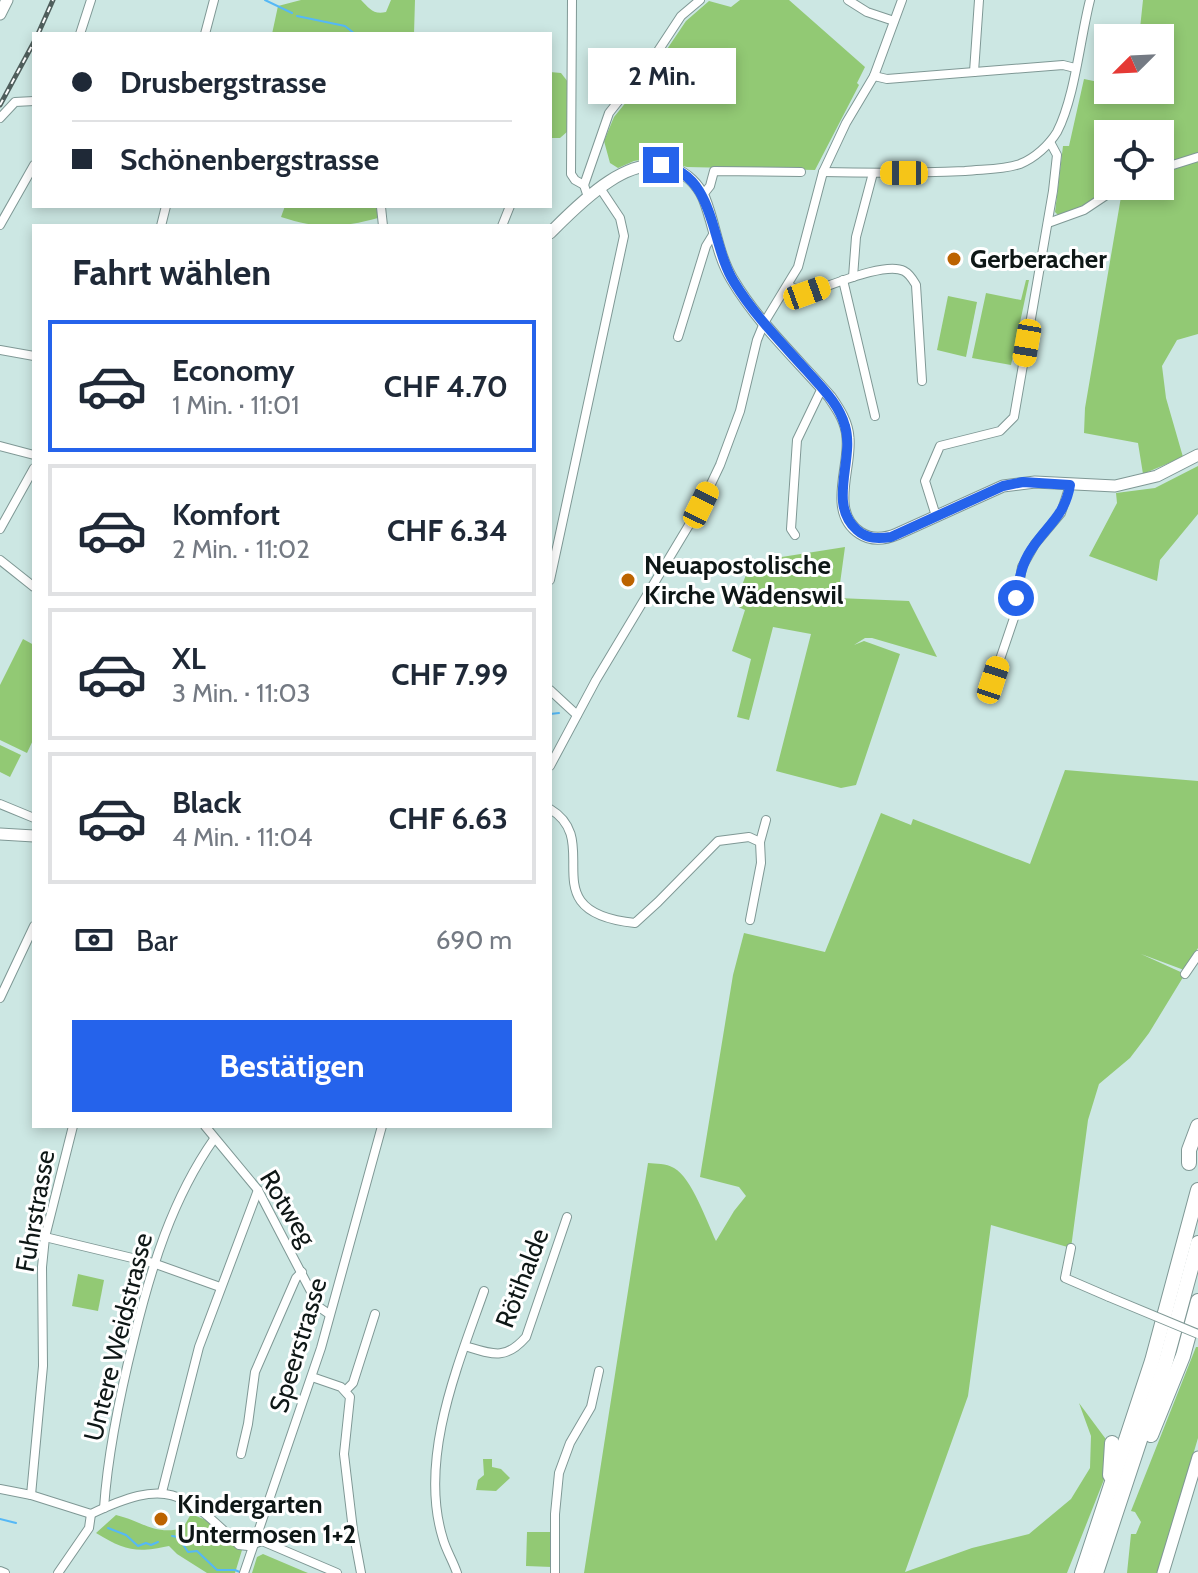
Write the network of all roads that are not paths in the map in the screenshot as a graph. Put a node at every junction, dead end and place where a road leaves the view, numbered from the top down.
1 (7, 0) edge
2 (91, 0) edge
3 (214, 0) edge
4 (572, 0) edge
5 (700, 0) edge
6 (848, 0) edge
7 (902, 0) edge
8 (979, 0) edge
9 (1090, 0) edge
10 (0, 14) edge
11 (894, 21) junction
12 (81, 32) edge
13 (206, 32) edge
14 (1075, 68) junction
15 (974, 72) junction
16 (874, 76) junction
17 (32, 101) edge
18 (0, 118) edge
19 (1050, 142) junction
20 (1198, 157) edge
21 (1174, 165) edge
22 (32, 169) edge
23 (801, 172) dead end
24 (823, 172) junction
25 (873, 173) junction
26 (584, 185) junction
27 (600, 188) junction
28 (702, 196) junction
29 (588, 197) junction
30 (1099, 200) edge
31 (1048, 223) junction
32 (0, 225) edge
33 (552, 231) edge
34 (714, 233) junction
35 (848, 278) junction
36 (788, 285) junction
37 (764, 323) junction
38 (678, 337) dead end
39 (0, 350) edge
40 (32, 356) edge
41 (922, 381) dead end
42 (822, 388) junction
43 (875, 416) dead end
44 (0, 446) edge
45 (32, 454) edge
46 (1198, 455) edge
47 (32, 472) edge
48 (1070, 485) junction
49 (936, 516) junction
50 (0, 529) edge
51 (795, 535) dead end
52 (0, 560) edge
53 (552, 571) edge
54 (32, 585) edge
55 (993, 680) dead end
56 (552, 692) edge
57 (577, 715) junction
58 (552, 762) edge
59 (0, 804) edge
60 (552, 810) edge
61 (32, 817) edge
62 (766, 820) dead end
63 (0, 834) edge
64 (32, 836) edge
65 (760, 842) junction
66 (750, 920) dead end
67 (32, 930) edge
68 (1198, 955) edge
69 (1185, 974) dead end
70 (0, 998) edge
71 (1198, 1126) edge
72 (72, 1128) edge
73 (206, 1128) edge
74 (381, 1128) edge
75 (214, 1139) junction
76 (1189, 1163) dead end
77 (258, 1190) junction
78 (1198, 1190) edge
79 (567, 1217) dead end
80 (45, 1237) junction
81 (1198, 1243) edge
82 (1071, 1248) dead end
83 (153, 1263) junction
84 (302, 1272) junction
85 (220, 1287) junction
86 (484, 1291) dead end
87 (1198, 1301) edge
88 (329, 1314) junction
89 (375, 1314) dead end
90 (1198, 1334) edge
91 (465, 1346) junction
92 (599, 1371) dead end
93 (312, 1377) junction
94 (346, 1390) junction
95 (1112, 1443) dead end
96 (241, 1454) dead end
97 (1198, 1457) edge
98 (0, 1489) edge
99 (162, 1492) junction
100 (31, 1495) junction
101 (1106, 1504) junction
102 (104, 1508) junction
103 (91, 1514) junction
104 (1114, 1524) junction
105 (255, 1542) junction
106 (58, 1573) edge
107 (244, 1573) edge
108 (337, 1573) edge
109 (361, 1573) edge
110 (457, 1573) edge
111 (555, 1573) edge
112 (1082, 1573) edge
113 (1096, 1573) edge
114 (1163, 1573) edge

1 - 10 street
2 - 12 street
3 - 13 street
4 - 26 street
5 - 26 street
6 - 11 street
7 - 11 street
8 - 15 street
9 - 14 street
11 - 16 street
14 - 15 street
14 - 19 street
15 - 16 street
16 - 24 street
17 - 18 street
19 - 25 street
19 - 31 street
20 - 21 street
22 - 32 street
23 - 28 street
24 - 25 street
24 - 36 street
25 - 35 street
26 - 29 street
27 - 28 street
27 - 29 street
27 - 53 street
28 - 34 street
29 - 33 street
30 - 31 street
31 - 49 street
34 - 37 street
34 - 38 street
35 - 36 street
35 - 41 street
35 - 43 street
36 - 37 street
37 - 42 street
37 - 57 street
39 - 40 street
42 - 49 street
42 - 51 street
44 - 45 street
46 - 48 street
47 - 50 street
48 - 49 street
48 - 55 street
52 - 54 street
56 - 57 street
57 - 58 street
59 - 61 street
60 - 65 street
62 - 65 street
63 - 64 street
65 - 66 street
67 - 70 street
68 - 69 street
71 - 76 highway
72 - 80 street, Fuhrstrasse
73 - 75 street, Rotweg
74 - 88 street, Speerstrasse
75 - 77 street, Rotweg
75 - 83 street, Untere Weidstrasse
77 - 84 street, Rotweg
77 - 85 street
78 - 101 highway
79 - 91 street, Rötihalde
80 - 83 street
80 - 100 street, Fuhrstrasse
81 - 104 highway
82 - 90 street, bridge
83 - 85 street
83 - 102 street, Untere Weidstrasse
84 - 88 street, Rotweg
84 - 96 street
85 - 99 street
86 - 91 street
87 - 104 highway
88 - 93 street, Speerstrasse
89 - 94 street
91 - 110 street
92 - 111 street
93 - 94 street
93 - 105 street, Speerstrasse
94 - 109 street
95 - 101 highway
97 - 114 street
98 - 100 street
99 - 102 street
99 - 105 street
100 - 103 street
101 - 112 highway
102 - 103 street
103 - 106 street
104 - 113 highway
105 - 107 street, Speerstrasse
105 - 108 street

